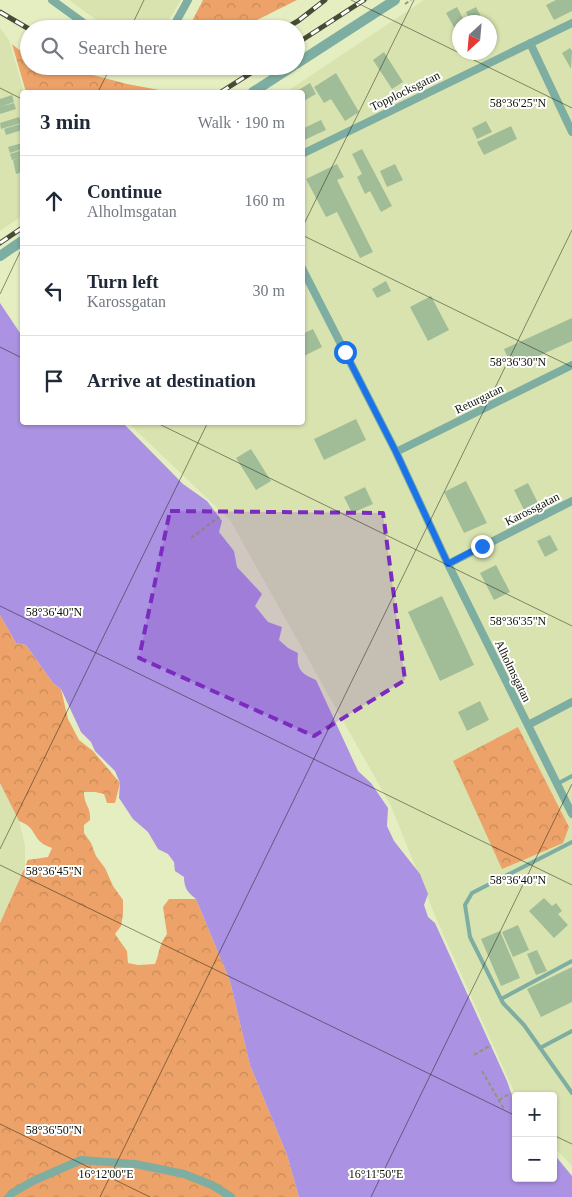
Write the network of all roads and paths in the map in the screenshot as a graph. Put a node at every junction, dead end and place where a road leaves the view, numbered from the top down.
1 (52, 0) edge
2 (188, 0) edge
3 (396, 0) edge
4 (80, 20) edge
5 (177, 20) edge
6 (572, 23) edge
7 (530, 43) junction
8 (305, 58) edge
9 (279, 75) edge
10 (255, 90) edge
11 (572, 132) edge
12 (305, 153) edge
13 (20, 242) edge
14 (0, 256) edge
15 (305, 274) edge
16 (572, 366) edge
17 (396, 452) junction
18 (572, 501) edge
19 (219, 517) dead end
20 (191, 538) dead end
21 (448, 564) junction
22 (572, 702) edge
23 (528, 725) junction
24 (572, 776) edge
25 (557, 784) junction
26 (572, 814) edge
27 (572, 842) edge
28 (572, 961) edge
29 (501, 999) junction
30 (572, 1031) edge
31 (491, 1045) dead end
32 (540, 1048) junction
33 (474, 1055) dead end
34 (482, 1071) dead end
35 (511, 1093) dead end
36 (572, 1093) edge
37 (499, 1100) junction
38 (504, 1109) dead end
39 (9, 1197) edge
40 (231, 1197) edge

1 - 4 street
2 - 5 street
3 - 8 street
6 - 7 street, Topplocksgatan
7 - 11 street
7 - 12 street, Topplocksgatan
9 - 10 street
13 - 14 street
15 - 17 street, Alholmsgatan
16 - 17 street, Returgatan
17 - 21 street, Alholmsgatan
18 - 21 street, Karossgatan
19 - 20 path
21 - 23 street, Alholmsgatan
22 - 23 street
23 - 25 street, Alholmsgatan
24 - 25 lane
25 - 26 street, Alholmsgatan
27 - 29 lane
28 - 29 lane
29 - 32 lane
30 - 32 lane
31 - 33 path
32 - 36 lane
34 - 37 path
35 - 37 path
37 - 38 path
39 - 40 street

